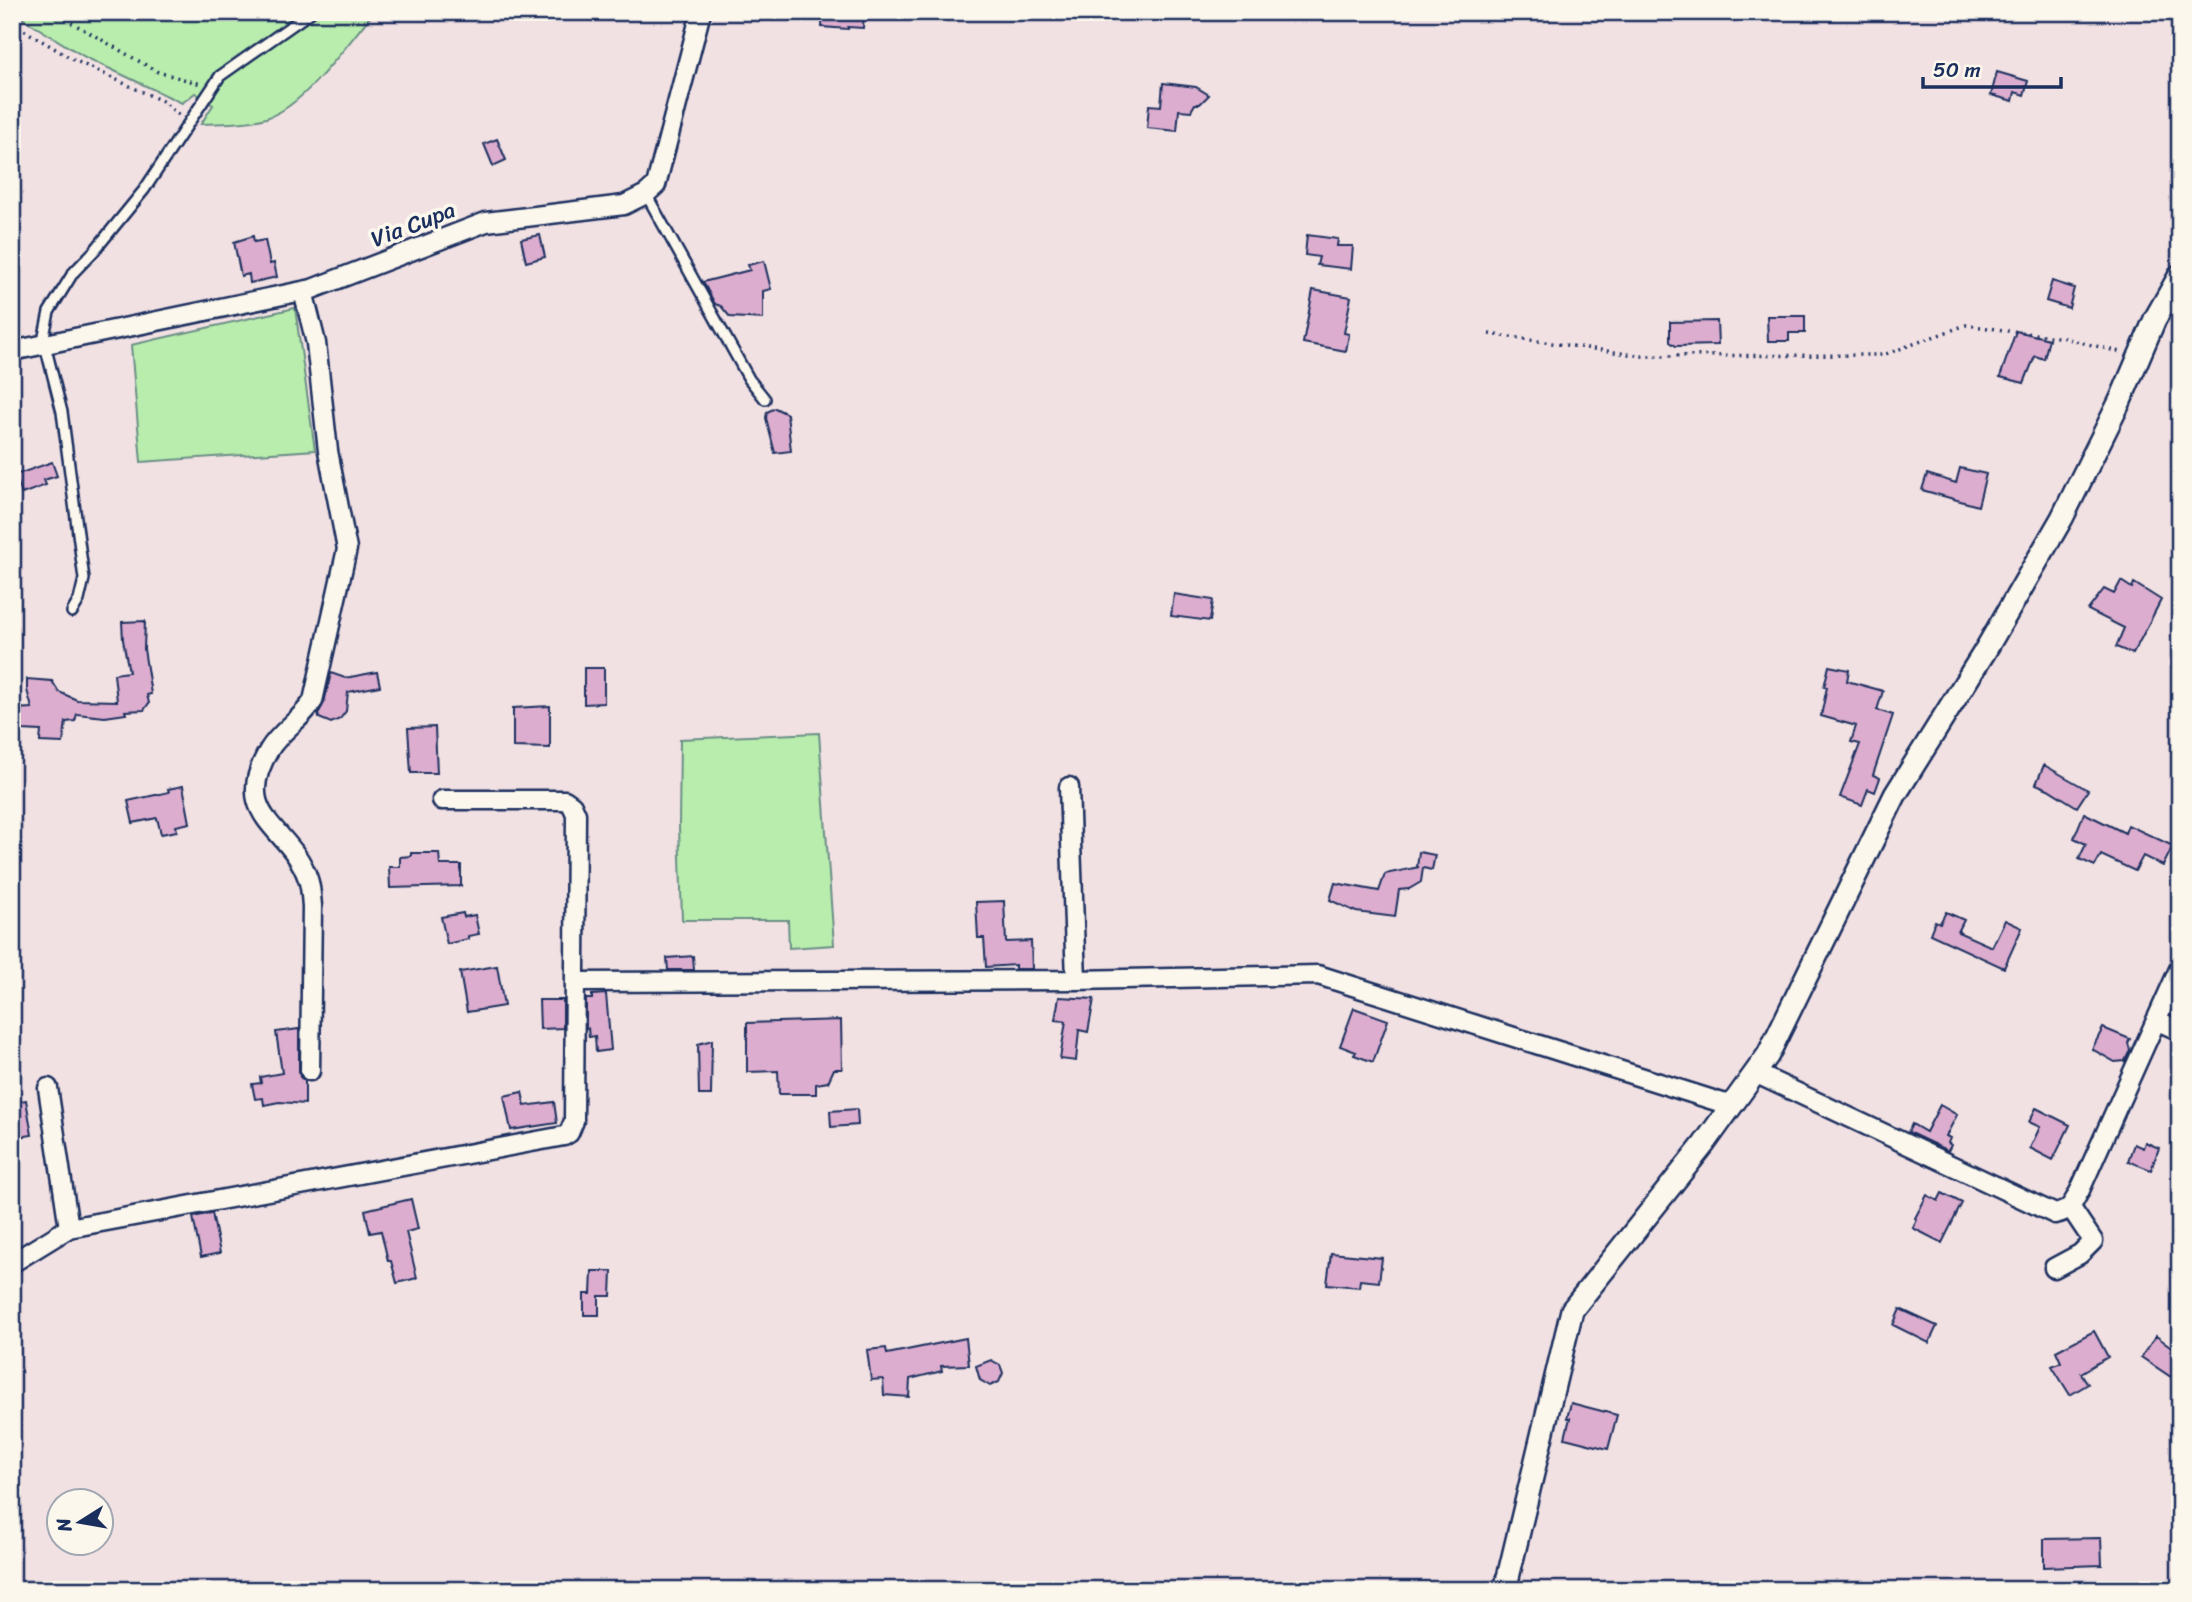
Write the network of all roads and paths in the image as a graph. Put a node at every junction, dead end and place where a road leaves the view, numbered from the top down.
1 (53, 12) edge
2 (310, 12) edge
3 (701, 12) edge
4 (12, 23) edge
5 (212, 88) junction
6 (189, 123) junction
7 (646, 194) junction
8 (2180, 275) edge
9 (303, 291) junction
10 (1489, 334) dead end
11 (46, 345) junction
12 (12, 351) edge
13 (2139, 357) junction
14 (765, 400) dead end
15 (72, 612) dead end
16 (1069, 787) dead end
17 (442, 800) dead end
18 (2180, 967) edge
19 (1076, 980) junction
20 (575, 982) junction
21 (2156, 1020) junction
22 (2180, 1031) edge
23 (310, 1072) dead end
24 (1755, 1073) junction
25 (48, 1088) dead end
26 (1732, 1106) junction
27 (2071, 1208) junction
28 (69, 1228) junction
29 (12, 1263) edge
30 (2054, 1268) dead end
31 (1505, 1590) edge

1 - 5 path
2 - 5 lane
3 - 7 street
4 - 6 path
5 - 6 lane
6 - 11 lane
7 - 9 street, Via Cupa
7 - 14 lane
8 - 13 street
9 - 11 street, Via Cupa
9 - 23 street
10 - 13 path
11 - 12 street, Via Cupa
11 - 15 lane
13 - 24 street
16 - 19 street
17 - 20 street
18 - 21 street
19 - 20 street
19 - 26 street
20 - 28 street
21 - 22 street
21 - 27 street
24 - 26 street
24 - 27 street
25 - 28 street
26 - 31 street
27 - 30 street
28 - 29 street

